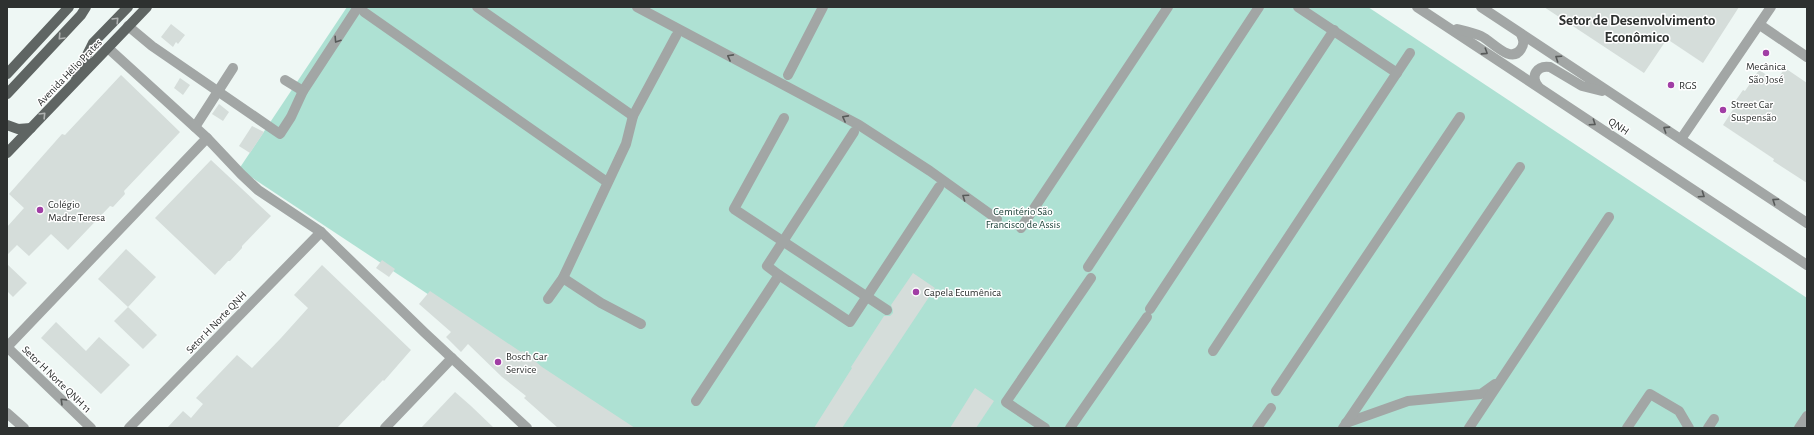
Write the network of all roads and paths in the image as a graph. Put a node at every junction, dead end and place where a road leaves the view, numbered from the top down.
1 (69, 7) edge
2 (86, 7) edge
3 (128, 7) edge
4 (147, 7) edge
5 (477, 7) edge
6 (637, 7) edge
7 (823, 7) edge
8 (1168, 7) edge
9 (1259, 7) edge
10 (1298, 7) edge
11 (1417, 7) edge
12 (1481, 7) edge
13 (1771, 7) edge
14 (361, 10) edge
15 (1760, 25) junction
16 (128, 26) junction
17 (1446, 26) junction
18 (1334, 30) junction
19 (1521, 34) junction
20 (676, 36) dead end
21 (108, 48) junction
22 (1410, 53) dead end
23 (1807, 57) edge
24 (233, 68) dead end
25 (1397, 73) junction
26 (7, 74) edge
27 (788, 75) dead end
28 (285, 80) dead end
29 (71, 86) junction
30 (1538, 86) junction
31 (218, 92) junction
32 (303, 92) junction
33 (1610, 93) junction
34 (7, 94) edge
35 (634, 116) junction
36 (1460, 117) dead end
37 (784, 118) dead end
38 (7, 125) edge
39 (195, 127) junction
40 (31, 128) junction
41 (854, 132) dead end
42 (207, 138) junction
43 (1681, 139) junction
44 (7, 153) edge
45 (1520, 167) dead end
46 (607, 182) junction
47 (939, 187) dead end
48 (1609, 217) dead end
49 (997, 219) dead end
50 (1807, 223) edge
51 (1021, 228) dead end
52 (321, 232) junction
53 (784, 242) junction
54 (1804, 263) edge
55 (1088, 267) dead end
56 (779, 275) junction
57 (563, 278) junction
58 (1091, 278) dead end
59 (867, 297) junction
60 (548, 299) dead end
61 (887, 310) dead end
62 (641, 324) dead end
63 (7, 347) edge
64 (1213, 351) dead end
65 (452, 358) junction
66 (1500, 382) junction
67 (1276, 391) dead end
68 (696, 401) dead end
69 (1271, 408) dead end
70 (7, 413) edge
71 (1807, 416) edge
72 (1345, 426) edge
73 (24, 428) edge
74 (91, 428) edge
75 (129, 428) edge
76 (385, 428) edge
77 (527, 428) edge
78 (1045, 428) edge
79 (1070, 428) edge
80 (1257, 428) edge
81 (1469, 428) edge
82 (1627, 428) edge
83 (1689, 428) edge
84 (1799, 428) edge

1 - 26 main road
2 -> 34 main road
29 -> 3 main road
4 - 16 main road, Avenida Hélio Prates
5 - 35 street
49 -> 6 street
7 - 27 street
8 - 51 street
9 - 55 street
10 - 18 street
11 - 17 street, QNH
12 - 19 street, QNH
13 - 15 street
14 -> 32 street
14 - 46 street
15 - 23 street
15 - 43 street
16 - 21 main road, Avenida Hélio Prates
16 - 31 street
17 - 19 street
17 -> 30 street, QNH
18 - 25 street
18 - 79 street
33 -> 19 street, QNH
20 - 35 street
21 - 29 main road, Avenida Hélio Prates
21 - 39 street
22 - 25 street
24 - 31 street
25 - 64 street
28 - 32 street
40 -> 29 main road, Avenida Hélio Prates
30 - 33 street
30 -> 54 street, QNH
31 - 32 street
31 - 39 street
43 -> 33 street, QNH
35 - 46 street
36 - 67 street
37 - 53 street
38 - 40 main road
39 - 42 street
40 - 44 main road, Avenida Hélio Prates
41 - 53 street
42 - 52 street
42 - 63 street
50 -> 43 street, QNH
45 - 72 street
46 - 57 street
47 - 59 street
48 - 66 street
52 - 65 street
52 - 75 street, Setor H Norte QNH
53 - 56 street
53 - 59 street
56 - 59 street
56 - 68 street
57 - 60 street
57 - 62 street
58 - 78 street
59 - 61 street
74 -> 63 street, Setor H Norte QNH 11
65 - 76 street
65 - 77 street
66 - 72 street
66 - 81 street
69 - 80 street
70 - 73 street
71 - 84 street
82 - 83 street

